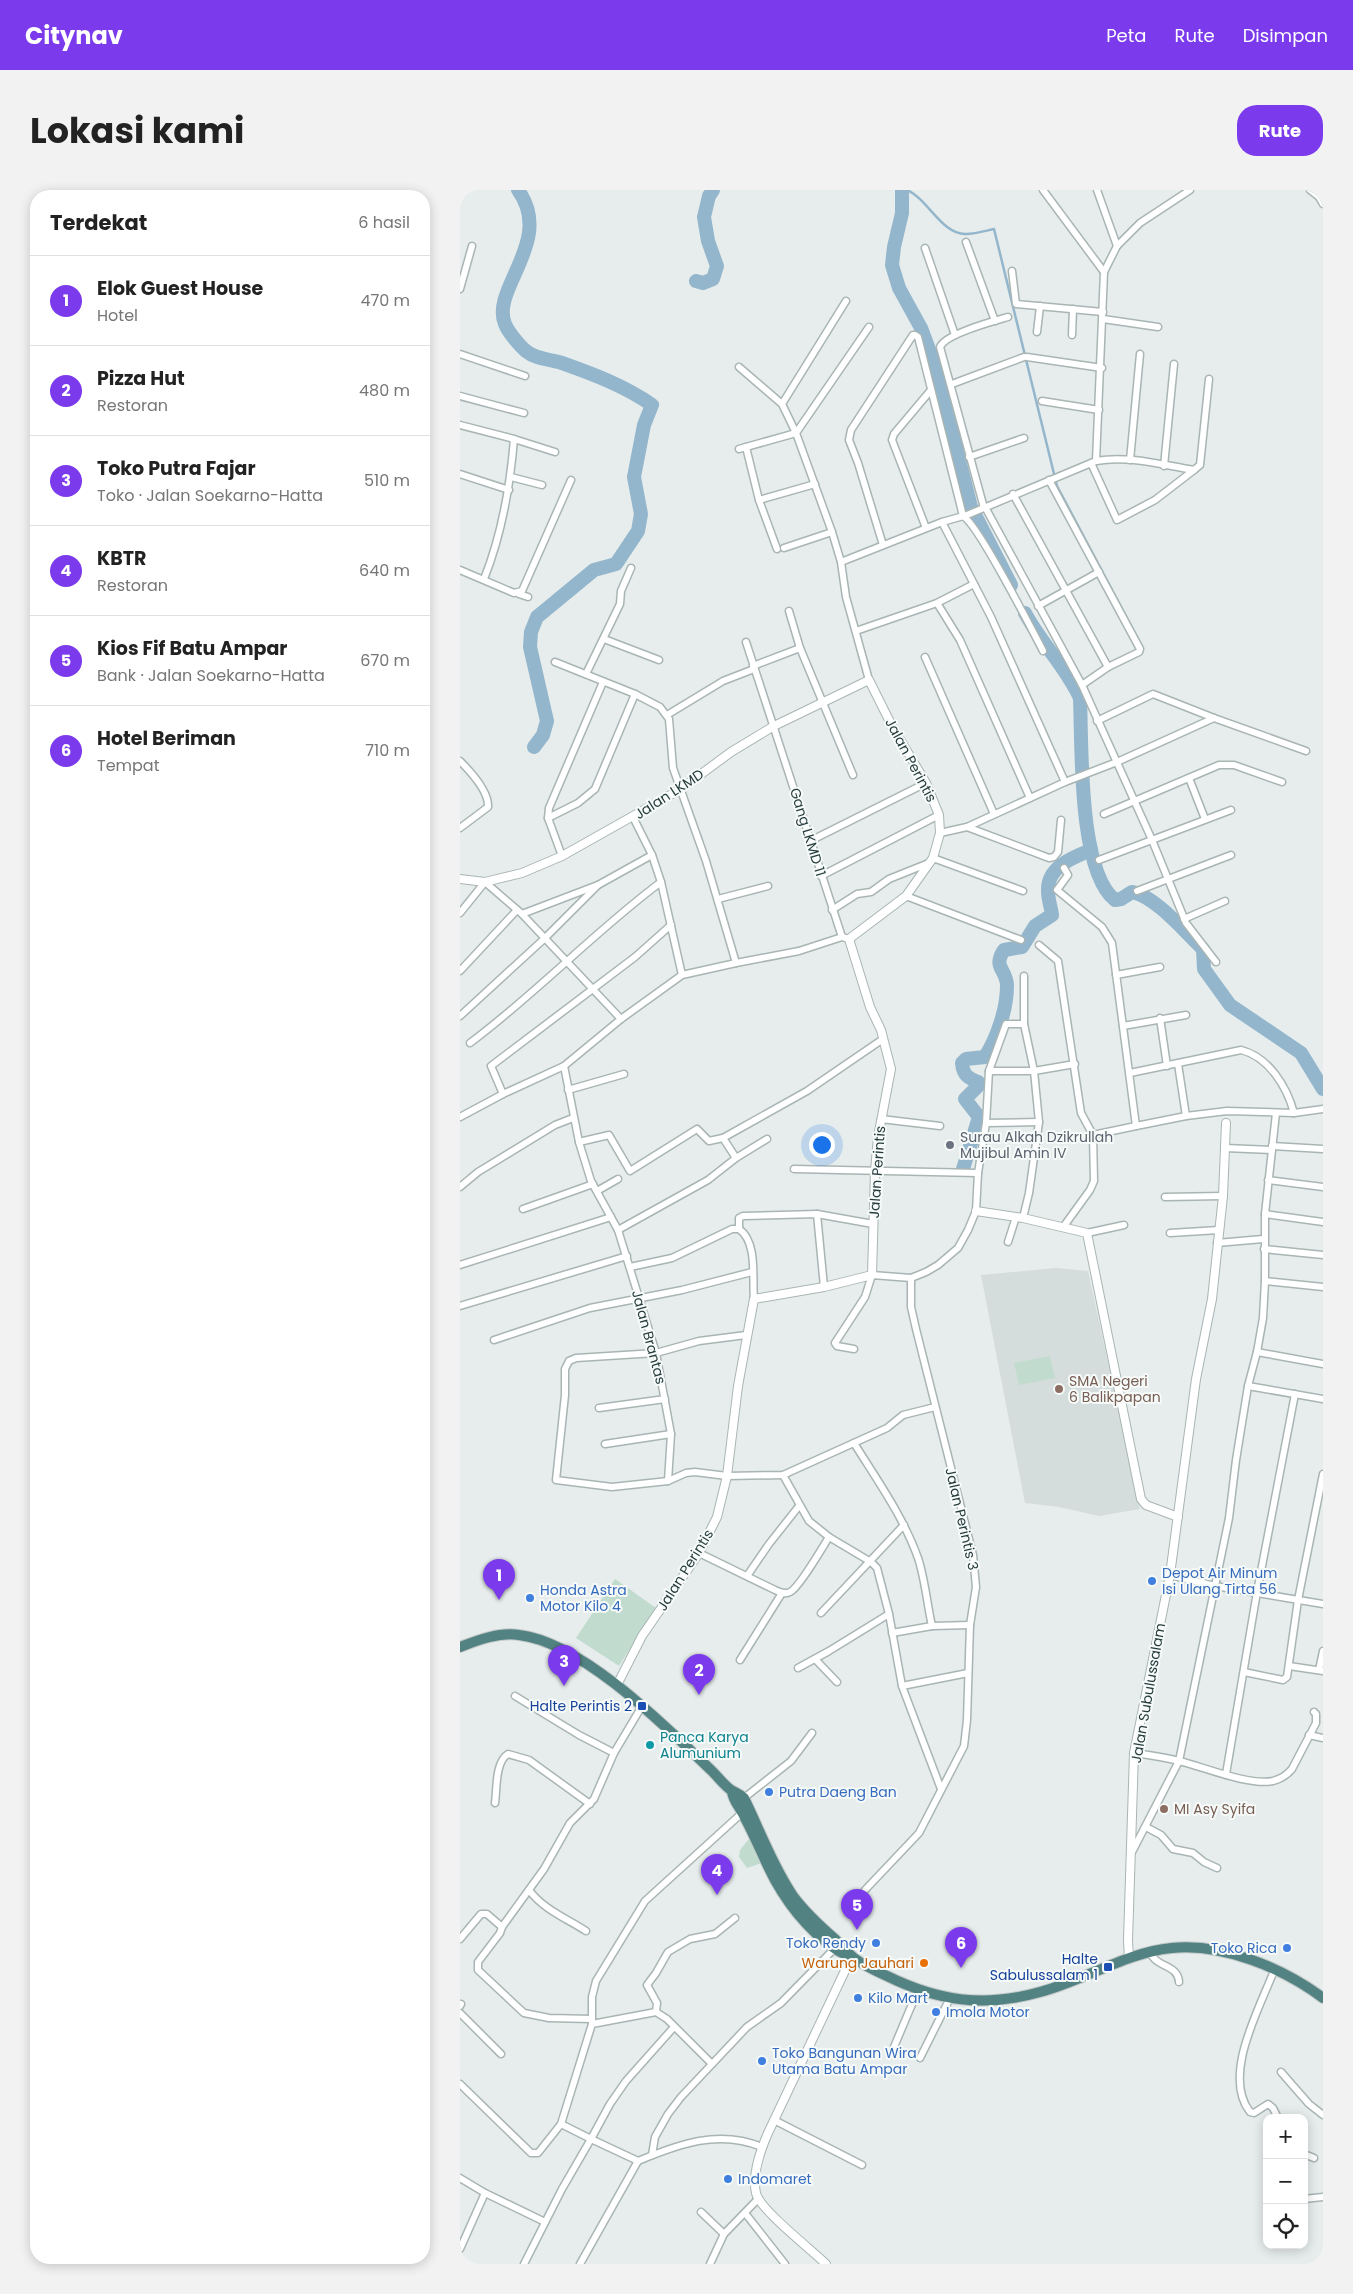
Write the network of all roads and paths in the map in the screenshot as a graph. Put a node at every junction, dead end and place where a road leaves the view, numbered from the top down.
1 (1044, 190) edge
2 (1097, 190) edge
3 (1310, 190) edge
4 (1185, 191) edge
5 (1321, 195) edge
6 (1323, 204) edge
7 (966, 242) dead end
8 (472, 246) dead end
9 (1117, 246) junction
10 (925, 248) dead end
11 (1012, 271) dead end
12 (1104, 272) junction
13 (460, 289) edge
14 (846, 301) dead end
15 (1040, 306) junction
16 (1073, 309) junction
17 (1103, 312) junction
18 (1008, 317) dead end
19 (1103, 319) junction
20 (995, 321) junction
21 (870, 326) dead end
22 (1158, 327) dead end
23 (1037, 332) dead end
24 (1072, 335) dead end
25 (955, 336) junction
26 (460, 354) edge
27 (1140, 354) dead end
28 (1174, 364) dead end
29 (739, 367) dead end
30 (1102, 368) junction
31 (525, 376) dead end
32 (1209, 379) dead end
33 (952, 384) junction
34 (931, 390) junction
35 (460, 396) edge
36 (1042, 401) dead end
37 (782, 404) junction
38 (1098, 410) junction
39 (524, 413) dead end
40 (460, 425) edge
41 (796, 433) junction
42 (1024, 438) dead end
43 (514, 439) junction
44 (555, 452) dead end
45 (969, 457) junction
46 (1130, 460) junction
47 (1094, 462) junction
48 (1164, 466) junction
49 (1194, 470) junction
50 (460, 474) edge
51 (511, 477) junction
52 (570, 480) dead end
53 (1049, 480) junction
54 (815, 484) junction
55 (542, 485) dead end
56 (509, 490) junction
57 (1013, 494) junction
58 (759, 500) junction
59 (984, 508) junction
60 (965, 515) junction
61 (942, 522) junction
62 (926, 528) junction
63 (832, 532) junction
64 (883, 545) junction
65 (841, 562) junction
66 (631, 568) dead end
67 (460, 570) edge
68 (1099, 572) junction
69 (484, 579) junction
70 (974, 584) junction
71 (1066, 590) junction
72 (519, 594) junction
73 (528, 598) dead end
74 (937, 604) junction
75 (1038, 606) junction
76 (789, 610) dead end
77 (856, 632) junction
78 (604, 639) junction
79 (746, 642) dead end
80 (800, 648) junction
81 (1043, 651) dead end
82 (925, 657) dead end
83 (659, 660) dead end
84 (555, 662) dead end
85 (1108, 667) junction
86 (753, 668) junction
87 (586, 674) junction
88 (869, 680) junction
89 (603, 682) junction
90 (1082, 685) junction
91 (635, 694) junction
92 (822, 703) junction
93 (667, 716) junction
94 (1214, 718) junction
95 (1097, 720) junction
96 (774, 726) junction
97 (1306, 752) dead end
98 (460, 761) edge
99 (1117, 762) junction
100 (853, 775) dead end
101 (1189, 778) junction
102 (1065, 782) junction
103 (1282, 782) dead end
104 (926, 783) junction
105 (682, 789) junction
106 (1030, 798) junction
107 (1134, 802) junction
108 (1231, 810) dead end
109 (994, 814) junction
110 (1104, 814) dead end
111 (940, 815) junction
112 (548, 818) junction
113 (633, 818) junction
114 (1204, 819) junction
115 (1061, 820) dead end
116 (967, 827) junction
117 (460, 828) edge
118 (940, 833) junction
119 (812, 840) junction
120 (1152, 840) junction
121 (652, 855) junction
122 (1231, 855) dead end
123 (562, 856) junction
124 (932, 860) junction
125 (1099, 860) dead end
126 (1064, 868) dead end
127 (821, 876) junction
128 (1168, 878) junction
129 (460, 879) edge
130 (485, 882) junction
131 (661, 882) junction
132 (598, 885) junction
133 (768, 886) dead end
134 (1022, 891) dead end
135 (1137, 891) dead end
136 (906, 896) junction
137 (718, 899) junction
138 (1225, 901) dead end
139 (832, 910) junction
140 (519, 912) junction
141 (460, 913) edge
142 (1184, 919) junction
143 (671, 926) junction
144 (846, 938) junction
145 (544, 939) junction
146 (1021, 940) dead end
147 (1039, 945) dead end
148 (1216, 962) dead end
149 (567, 963) junction
150 (736, 963) junction
151 (1160, 967) dead end
152 (460, 970) edge
153 (682, 974) junction
154 (1116, 975) junction
155 (1024, 976) dead end
156 (592, 989) junction
157 (1186, 1014) dead end
158 (460, 1016) edge
159 (1160, 1018) junction
160 (621, 1019) junction
161 (1024, 1024) junction
162 (1123, 1026) junction
163 (883, 1039) junction
164 (470, 1043) dead end
165 (1075, 1064) junction
166 (1178, 1064) junction
167 (564, 1066) junction
168 (1167, 1066) junction
169 (989, 1071) junction
170 (1034, 1071) junction
171 (1130, 1073) junction
172 (624, 1074) dead end
173 (568, 1090) junction
174 (503, 1094) junction
175 (1323, 1109) edge
176 (1294, 1113) junction
177 (1276, 1114) junction
178 (1186, 1116) junction
179 (460, 1117) edge
180 (573, 1118) junction
181 (881, 1119) junction
182 (1038, 1122) junction
183 (1226, 1123) dead end
184 (986, 1124) junction
185 (940, 1126) dead end
186 (1136, 1126) junction
187 (1093, 1135) junction
188 (722, 1138) junction
189 (767, 1139) dead end
190 (578, 1142) junction
191 (1225, 1148) junction
192 (1272, 1148) junction
193 (1323, 1149) edge
194 (736, 1158) junction
195 (794, 1169) dead end
196 (875, 1171) junction
197 (978, 1173) junction
198 (618, 1179) dead end
199 (1268, 1180) junction
200 (460, 1187) edge
201 (595, 1187) junction
202 (1323, 1187) edge
203 (1223, 1196) junction
204 (1165, 1197) dead end
205 (523, 1209) dead end
206 (976, 1211) junction
207 (817, 1214) junction
208 (1265, 1214) junction
209 (611, 1217) junction
210 (1019, 1217) junction
211 (1323, 1222) edge
212 (873, 1224) junction
213 (1124, 1225) dead end
214 (1064, 1226) junction
215 (739, 1229) junction
216 (618, 1230) junction
217 (1219, 1230) junction
218 (1087, 1233) junction
219 (1170, 1233) dead end
220 (1263, 1239) junction
221 (1008, 1242) dead end
222 (1218, 1243) junction
223 (1264, 1250) junction
224 (1323, 1255) edge
225 (627, 1256) junction
226 (460, 1265) edge
227 (630, 1267) junction
228 (752, 1272) junction
229 (872, 1275) junction
230 (911, 1278) junction
231 (1265, 1281) junction
232 (824, 1287) junction
233 (1323, 1287) edge
234 (638, 1298) junction
235 (754, 1299) junction
236 (460, 1306) edge
237 (746, 1335) junction
238 (494, 1340) dead end
239 (854, 1349) dead end
240 (1258, 1352) junction
241 (656, 1353) junction
242 (1323, 1364) edge
243 (1248, 1386) junction
244 (1295, 1394) junction
245 (665, 1399) junction
246 (1323, 1399) edge
247 (934, 1407) junction
248 (599, 1408) dead end
249 (671, 1434) junction
250 (854, 1443) junction
251 (605, 1444) dead end
252 (1323, 1474) edge
253 (782, 1475) junction
254 (727, 1476) junction
255 (668, 1481) junction
256 (799, 1506) junction
257 (1178, 1517) junction
258 (904, 1525) junction
259 (829, 1537) junction
260 (699, 1553) junction
261 (870, 1562) junction
262 (1170, 1574) junction
263 (747, 1576) junction
264 (1215, 1586) junction
265 (1257, 1592) junction
266 (782, 1593) junction
267 (1298, 1600) junction
268 (1323, 1604) edge
269 (821, 1613) dead end
270 (889, 1614) junction
271 (970, 1625) junction
272 (932, 1626) junction
273 (892, 1633) junction
274 (460, 1647) edge
275 (1323, 1651) edge
276 (815, 1658) junction
277 (740, 1660) dead end
278 (1289, 1666) junction
279 (798, 1668) dead end
280 (1321, 1670) edge
281 (1244, 1672) junction
282 (968, 1673) junction
283 (837, 1682) dead end
284 (617, 1685) junction
285 (902, 1686) junction
286 (516, 1696) dead end
287 (642, 1706) junction
288 (1314, 1712) dead end
289 (812, 1733) dead end
290 (1309, 1735) junction
291 (1323, 1738) edge
292 (1134, 1752) junction
293 (614, 1753) junction
294 (1179, 1761) junction
295 (1226, 1774) junction
296 (941, 1789) junction
297 (732, 1791) junction
298 (744, 1798) junction
299 (495, 1803) dead end
300 (590, 1804) junction
301 (742, 1813) junction
302 (1146, 1827) junction
303 (1132, 1852) junction
304 (771, 1863) junction
305 (1218, 1868) dead end
306 (529, 1890) junction
307 (865, 1890) dead end
308 (735, 1918) dead end
309 (502, 1927) junction
310 (586, 1931) dead end
311 (460, 1939) edge
312 (834, 1949) junction
313 (1150, 1952) junction
314 (852, 1957) junction
315 (1129, 1960) junction
316 (1275, 1968) junction
317 (1179, 1982) dead end
318 (918, 1990) junction
319 (1322, 1995) edge
320 (950, 1998) junction
321 (656, 2012) junction
322 (460, 2013) edge
323 (592, 2022) junction
324 (674, 2027) junction
325 (894, 2047) dead end
326 (501, 2054) dead end
327 (920, 2058) dead end
328 (712, 2064) junction
329 (1281, 2072) dead end
330 (460, 2084) edge
331 (1276, 2114) edge
332 (1323, 2115) edge
333 (774, 2120) junction
334 (561, 2124) junction
335 (591, 2139) junction
336 (762, 2147) junction
337 (652, 2155) junction
338 (1308, 2156) edge
339 (1314, 2158) dead end
340 (638, 2160) junction
341 (862, 2165) dead end
342 (460, 2178) edge
343 (484, 2193) junction
344 (1323, 2197) edge
345 (758, 2199) junction
346 (1308, 2199) edge
347 (701, 2212) dead end
348 (745, 2213) junction
349 (545, 2222) junction
350 (724, 2234) junction
351 (460, 2249) edge
352 (524, 2264) edge
353 (580, 2264) edge
354 (710, 2264) edge
355 (785, 2264) edge
356 (826, 2264) edge

1 - 12 street
2 - 9 street
3 - 5 street
4 - 9 street
5 - 6 street
7 - 20 street
8 - 13 street
9 - 12 street
10 - 25 street
11 - 15 street
12 - 17 street
14 - 37 street
15 - 16 street
15 - 23 street
16 - 17 street
16 - 24 street
17 - 19 street
18 - 20 street
19 - 22 street
19 - 30 street
20 - 25 street
21 - 41 street
25 - 33 street
26 - 31 street
27 - 46 street
28 - 48 street
29 - 37 street
30 - 33 street
30 - 38 street
32 - 49 street
33 - 45 street
34 - 60 street
34 - 62 street
34 - 64 street
35 - 39 street
36 - 38 street
37 - 41 street, Jalan Perintis
38 - 47 street
40 - 43 street
41 - 54 street, Jalan Perintis
41 - 58 street
42 - 45 street
43 - 44 street
43 - 51 street
45 - 59 street
46 - 47 street
46 - 48 street
47 - 49 street
47 - 53 street
48 - 49 street
50 - 56 street
51 - 55 street
51 - 56 street
52 - 72 street
53 - 57 street
53 - 68 street
54 - 58 street
54 - 63 street, Jalan Perintis
56 - 69 street
57 - 59 street
57 - 71 street
58 - 63 street
59 - 60 street
59 - 75 street
60 - 61 street
60 - 81 street
61 - 62 street
61 - 70 street
62 - 64 street
63 - 65 street, Jalan Perintis
64 - 65 street
65 - 77 street, Jalan Perintis
66 - 78 street
67 - 69 street
68 - 71 street
68 - 85 street
69 - 72 street
70 - 74 street
70 - 102 street
71 - 75 street
71 - 85 street
72 - 73 street
74 - 77 street
74 - 106 street
75 - 90 street
76 - 80 street
77 - 88 street, Jalan Perintis
78 - 83 street
78 - 87 street
79 - 86 street, Gang LKMD 11
80 - 86 street
80 - 92 street
82 - 109 street
84 - 87 street
85 - 90 street
86 - 93 street
86 - 96 street, Gang LKMD 11
87 - 89 street
88 - 92 street, Jalan LKMD
88 - 104 street, Jalan Perintis
89 - 91 street
89 - 112 street
90 - 95 street
91 - 93 street
91 - 112 street
92 - 96 street, Jalan LKMD
92 - 100 street
93 - 105 street
94 - 95 street
94 - 97 street
94 - 99 street
95 - 99 street
96 - 105 street, Jalan LKMD
96 - 119 street, Gang LKMD 11
98 - 117 street
99 - 102 street
99 - 107 street
101 - 103 street
101 - 107 street
101 - 114 street
102 - 106 street
104 - 111 street, Jalan Perintis
104 - 119 street
105 - 113 street, Jalan LKMD
105 - 137 street
106 - 109 street
107 - 110 street
107 - 120 street
108 - 114 street
109 - 116 street
111 - 118 street, Jalan Perintis
111 - 127 street
112 - 123 street
113 - 121 street
113 - 123 street, Jalan LKMD
114 - 120 street
115 - 116 street
116 - 118 street
118 - 124 street, Jalan Perintis
119 - 127 street, Gang LKMD 11
120 - 125 street
120 - 128 street
121 - 131 street
121 - 132 street
122 - 128 street
123 - 130 street, Jalan LKMD
124 - 134 street
124 - 136 street, Jalan Perintis
124 - 139 street
126 - 154 street
127 - 139 street, Gang LKMD 11
128 - 135 street
128 - 142 street
129 - 130 street, Jalan LKMD
130 - 140 street
130 - 141 street
131 - 143 street
131 - 149 street
132 - 140 street
132 - 145 street
133 - 137 street
136 - 144 street, Jalan Perintis
136 - 146 street
137 - 150 street
138 - 142 street
139 - 144 street, Gang LKMD 11
140 - 145 street
140 - 152 street
142 - 148 street
143 - 153 street
143 - 156 street
144 - 150 street
144 - 163 street, Jalan Perintis
145 - 149 street
145 - 158 street
147 - 165 street
149 - 156 street
149 - 164 street
150 - 153 street
151 - 154 street
153 - 160 street
154 - 162 street
155 - 161 street
156 - 160 street
156 - 174 street
157 - 159 street
159 - 162 street
159 - 168 street
160 - 167 street
161 - 169 street
161 - 170 street
162 - 171 street
163 - 181 street, Jalan Perintis
163 - 188 street
165 - 170 street
165 - 187 street
166 - 168 street
166 - 176 street
166 - 178 street
167 - 173 street, Jalan Brantas
167 - 174 street
168 - 171 street
169 - 170 street
169 - 184 street
170 - 182 street
171 - 186 street
172 - 173 street
173 - 180 street, Jalan Brantas
174 - 179 street
175 - 176 street
176 - 177 street
177 - 178 street
177 - 192 street
178 - 186 street
180 - 190 street, Jalan Brantas
180 - 200 street
181 - 185 street
181 - 196 street, Jalan Perintis
182 - 184 street
182 - 210 street
183 - 191 street, Jalan Subulussalam
184 - 197 street
186 - 187 street
187 - 214 street
188 - 190 street
188 - 194 street
189 - 194 street
190 - 201 street, Jalan Brantas
191 - 192 street
191 - 203 street, Jalan Subulussalam
192 - 193 street
192 - 199 street
194 - 216 street
195 - 196 street
196 - 197 street
196 - 212 street, Jalan Perintis
197 - 206 street
198 - 201 street
199 - 202 street
199 - 208 street
201 - 205 street
201 - 209 street, Jalan Brantas
203 - 204 street
203 - 217 street, Jalan Subulussalam
206 - 210 street
206 - 230 street
207 - 212 street
207 - 215 street
207 - 232 street
208 - 211 street
208 - 220 street
209 - 216 street, Jalan Brantas
209 - 226 street
210 - 214 street
210 - 221 street
212 - 229 street, Jalan Perintis
213 - 218 street
214 - 218 street
215 - 227 street
215 - 228 street
216 - 225 street, Jalan Brantas
217 - 219 street
217 - 222 street, Jalan Subulussalam
218 - 257 street
220 - 222 street
220 - 223 street
222 - 257 street, Jalan Subulussalam
223 - 224 street
223 - 231 street
225 - 227 street, Jalan Brantas
225 - 236 street
227 - 234 street, Jalan Brantas
228 - 234 street
228 - 235 street
229 - 230 street
229 - 232 street
229 - 239 street, Jalan Perintis
230 - 247 street, Jalan Perintis 3
231 - 233 street
231 - 240 street
232 - 235 street
234 - 238 street
234 - 241 street, Jalan Brantas
235 - 237 street, Jalan Perintis
237 - 241 street
237 - 254 street, Jalan Perintis
240 - 242 street
240 - 243 street
241 - 245 street, Jalan Brantas
241 - 255 street
243 - 244 street
243 - 264 street
244 - 246 street
244 - 265 street
245 - 248 street
245 - 249 street, Jalan Brantas
247 - 250 street
247 - 271 street, Jalan Perintis 3
249 - 251 street
249 - 255 street, Jalan Brantas
250 - 253 street
250 - 258 street
252 - 267 street
253 - 254 street
253 - 256 street
254 - 255 street
254 - 260 street, Jalan Perintis
256 - 259 street
256 - 263 street
257 - 262 street, Jalan Subulussalam
258 - 261 street
258 - 272 street
259 - 261 street
259 - 266 street
260 - 263 street
260 - 284 street, Jalan Perintis
261 - 269 street
261 - 270 street
262 - 264 street
262 - 292 street, Jalan Subulussalam
263 - 266 street
264 - 265 street
264 - 294 street
265 - 267 street
265 - 281 street
266 - 277 street
267 - 268 street
267 - 278 street
270 - 273 street
270 - 276 street
271 - 272 street
271 - 282 street, Jalan Perintis 3
272 - 273 street
273 - 285 street
274 - 284 highway
275 - 280 street
276 - 279 street
276 - 283 street
278 - 280 street
278 - 281 street
281 - 295 street
282 - 285 street
282 - 296 street, Jalan Perintis 3
284 - 287 highway
285 - 296 street
286 - 293 street
287 - 293 street
287 - 297 highway
288 - 290 street
289 - 298 street
290 - 291 street
290 - 295 street
292 - 294 street
292 - 303 street, Jalan Subulussalam
293 - 300 street
294 - 295 street
294 - 302 street
296 - 307 street, Jalan Perintis 3
297 - 298 highway
297 - 301 highway
298 - 304 highway
299 - 300 street
300 - 306 street
301 - 304 highway
301 - 323 street
302 - 303 street
302 - 305 street
303 - 315 street, Jalan Subulussalam
304 - 312 highway
304 - 314 highway
306 - 309 street
306 - 310 street
308 - 321 street
309 - 311 street
309 - 323 street
312 - 314 highway
312 - 328 street
313 - 315 highway
313 - 316 highway
313 - 317 street
314 - 318 highway
314 - 333 street
315 - 320 highway
316 - 319 highway
316 - 331 street
318 - 320 highway
318 - 325 street
320 - 327 street
321 - 323 street
321 - 324 street
322 - 326 street
323 - 334 street
324 - 328 street
324 - 335 street
328 - 337 street
329 - 332 street
330 - 334 street
333 - 336 street
333 - 341 street
334 - 335 street
335 - 340 street
335 - 349 street
336 - 337 street
336 - 345 street
337 - 340 street
338 - 339 street
340 - 353 street
342 - 343 street
343 - 349 street
343 - 351 street
344 - 346 street
345 - 348 street
345 - 356 street
347 - 350 street
348 - 350 street
348 - 355 street
349 - 352 street
350 - 354 street

